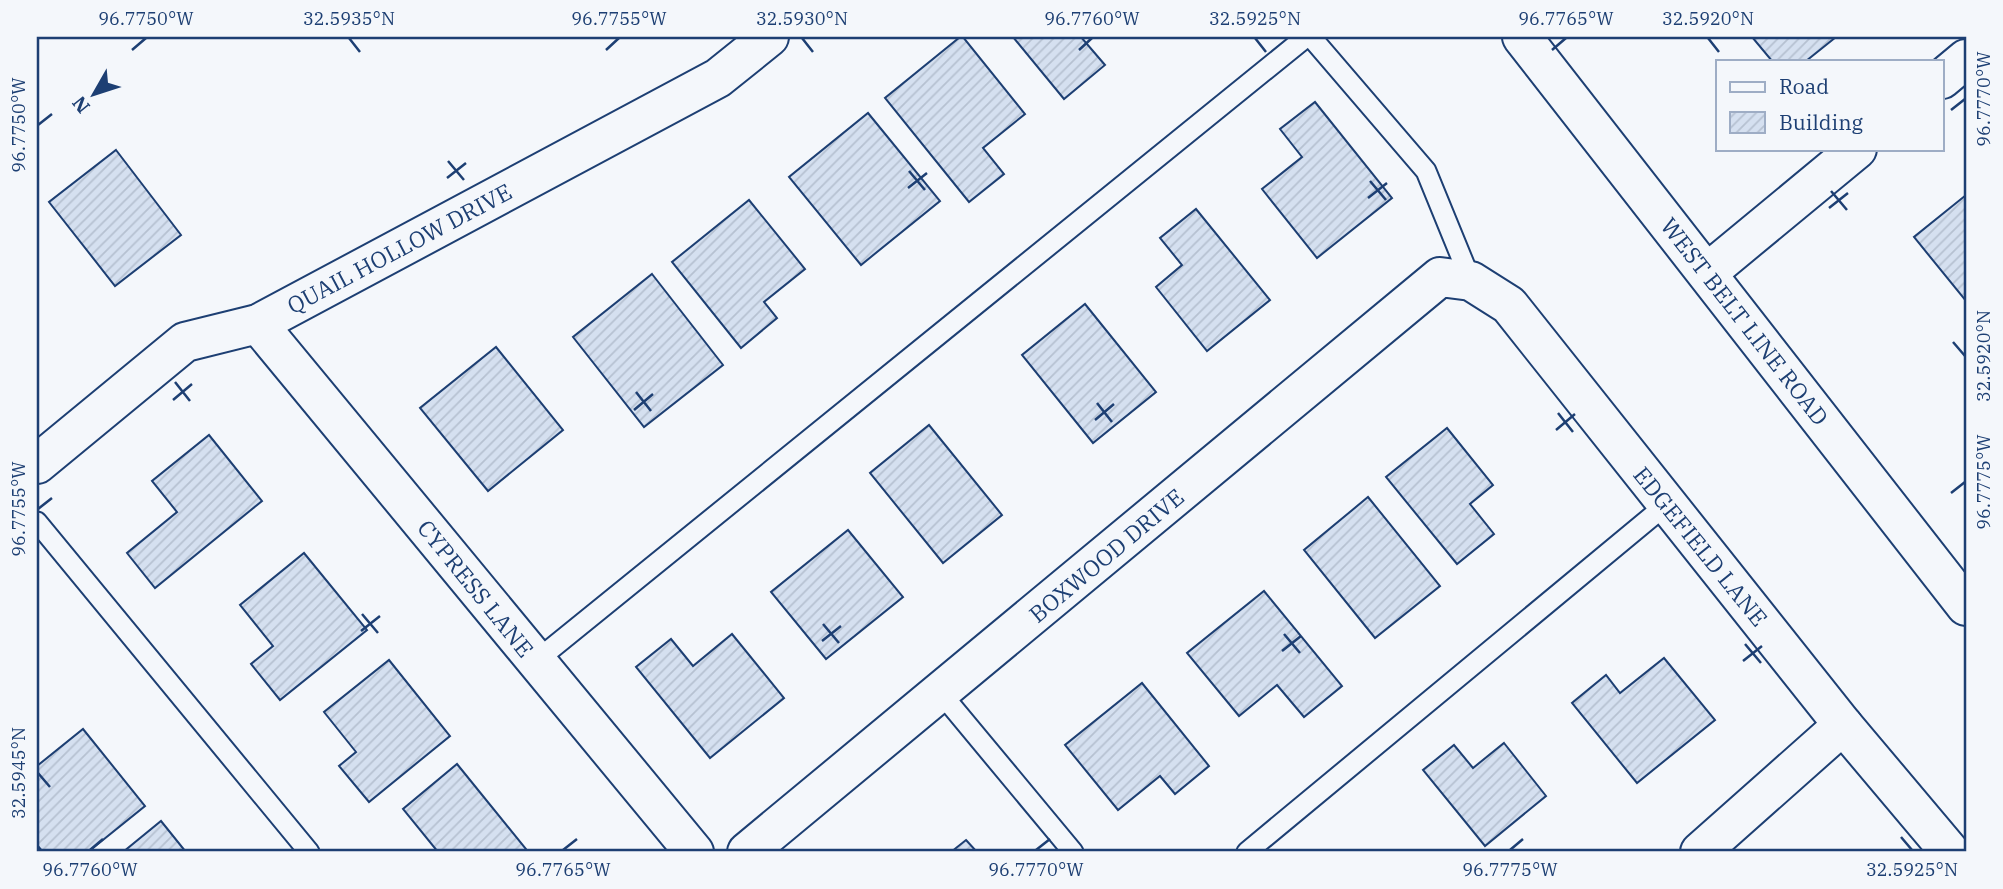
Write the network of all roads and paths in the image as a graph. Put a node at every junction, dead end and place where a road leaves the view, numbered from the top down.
1 (769, 37) edge
2 (1306, 37) edge
3 (1311, 37) edge
4 (1522, 37) edge
5 (1966, 59) edge
6 (1944, 77) edge
7 (1856, 150) edge
8 (1707, 273) junction
9 (1471, 281) junction
10 (258, 324) junction
11 (37, 464) edge
12 (1667, 504) junction
13 (37, 522) edge
14 (1966, 606) edge
15 (536, 661) junction
16 (940, 692) junction
17 (1843, 725) junction
18 (309, 852) edge
19 (694, 852) edge
20 (747, 852) edge
21 (1073, 852) edge
22 (1247, 852) edge
23 (1700, 852) edge
24 (1950, 852) edge

1 - 10 street, QUAIL HOLLOW DRIVE
2 - 15 lane
3 - 9 lane
4 - 8 street, WEST BELT LINE ROAD
5 - 6 street
7 - 8 street
8 - 14 street, WEST BELT LINE ROAD
9 - 12 street, EDGEFIELD LANE
9 - 16 street, BOXWOOD DRIVE
10 - 11 street, QUAIL HOLLOW DRIVE
10 - 15 street, CYPRESS LANE
12 - 17 street, EDGEFIELD LANE
12 - 22 lane
13 - 18 lane
15 - 19 street, CYPRESS LANE
16 - 20 street, BOXWOOD DRIVE
16 - 21 lane
17 - 23 street
17 - 24 street, EDGEFIELD LANE

